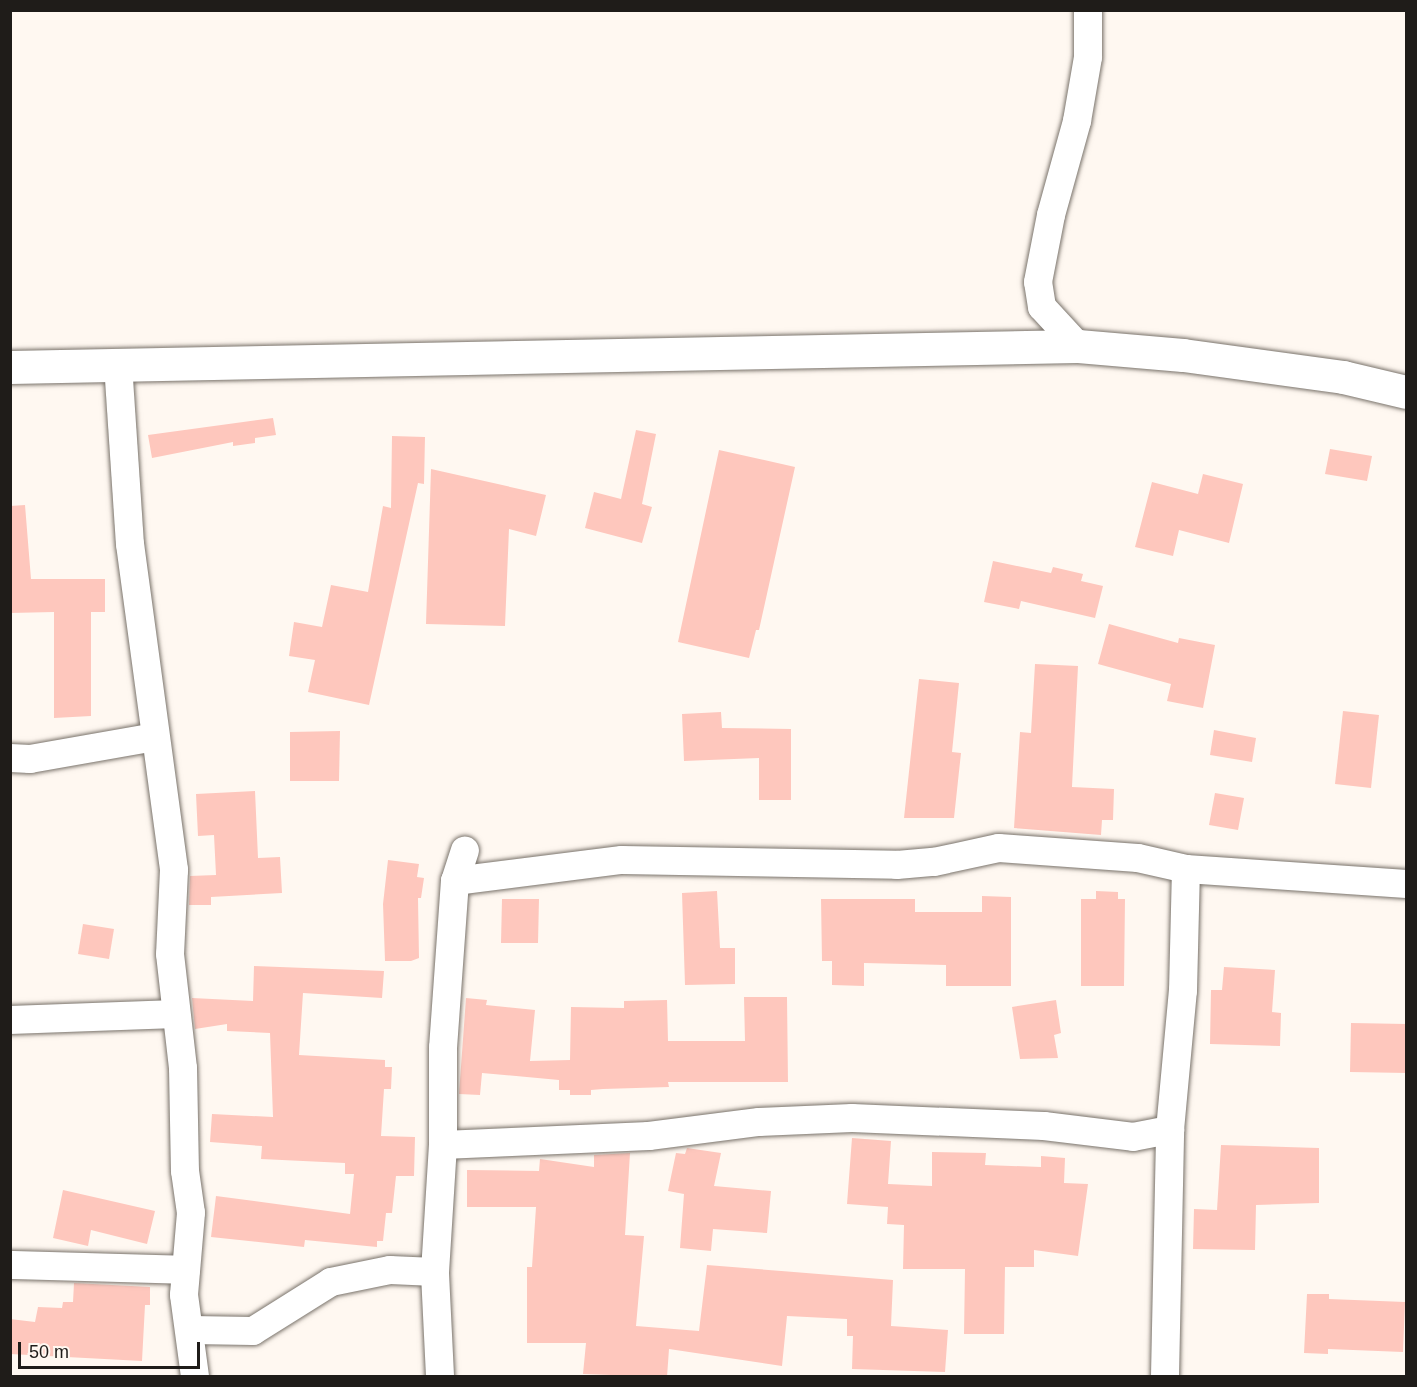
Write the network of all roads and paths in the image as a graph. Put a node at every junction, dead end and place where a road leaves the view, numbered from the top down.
1 (1088, 10) edge
2 (1078, 346) junction
3 (118, 364) junction
4 (10, 367) edge
5 (1407, 392) edge
6 (155, 737) junction
7 (10, 758) edge
8 (465, 851) dead end
9 (1186, 869) junction
10 (455, 881) junction
11 (1407, 884) edge
12 (176, 1014) junction
13 (10, 1020) edge
14 (1170, 1130) junction
15 (443, 1145) junction
16 (10, 1265) edge
17 (186, 1270) junction
18 (435, 1272) junction
19 (191, 1330) junction
20 (195, 1377) edge
21 (440, 1377) edge
22 (1165, 1377) edge

1 - 2 street
2 - 3 main road
2 - 5 main road
3 - 4 main road
3 - 6 street
6 - 7 street
6 - 12 street
8 - 10 street
9 - 10 street
9 - 11 street
9 - 14 street
10 - 15 street
12 - 13 street
12 - 17 street
14 - 15 street
14 - 22 street
15 - 18 street
16 - 17 street
17 - 19 street
18 - 19 street
18 - 21 street
19 - 20 street

